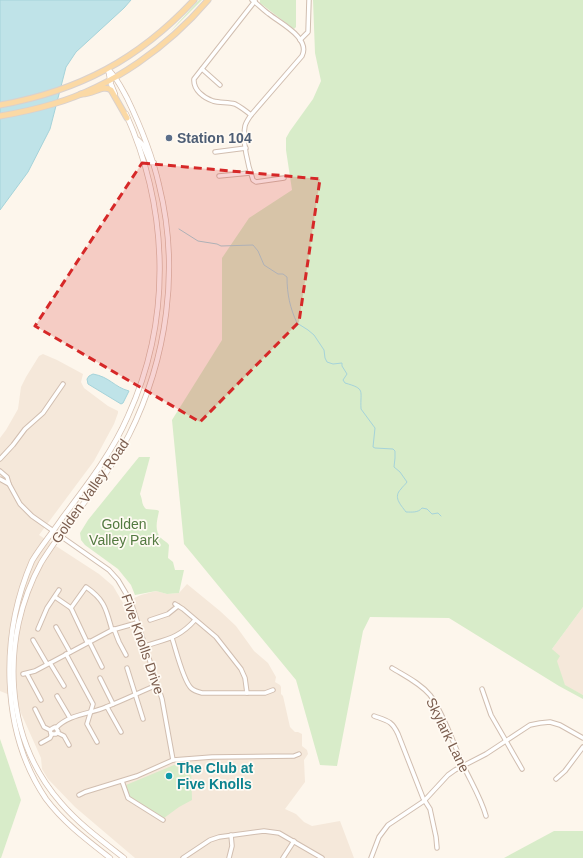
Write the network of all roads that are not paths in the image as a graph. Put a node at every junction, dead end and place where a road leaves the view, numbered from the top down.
1 (194, 0) edge
2 (208, 0) edge
3 (309, 0) edge
4 (254, 1) edge
5 (300, 40) junction
6 (108, 69) junction
7 (202, 69) junction
8 (116, 76) junction
9 (110, 79) junction
10 (220, 85) dead end
11 (80, 94) junction
12 (0, 105) edge
13 (251, 115) junction
14 (0, 116) edge
15 (127, 118) junction
16 (137, 139) junction
17 (246, 148) junction
18 (215, 152) dead end
19 (154, 163) junction
20 (250, 172) junction
21 (219, 176) dead end
22 (284, 178) dead end
23 (64, 384) dead end
24 (0, 459) edge
25 (0, 471) edge
26 (0, 479) edge
27 (9, 484) junction
28 (53, 532) junction
29 (60, 536) junction
30 (59, 590) dead end
31 (55, 597) junction
32 (12, 607) dead end
33 (71, 608) junction
34 (150, 620) dead end
35 (195, 620) junction
36 (137, 623) junction
37 (56, 627) dead end
38 (38, 629) dead end
39 (113, 630) junction
40 (172, 638) junction
41 (33, 640) dead end
42 (88, 642) junction
43 (145, 646) junction
44 (68, 653) junction
45 (126, 655) dead end
46 (49, 663) junction
47 (102, 667) dead end
48 (127, 668) dead end
49 (392, 668) dead end
50 (100, 678) dead end
51 (157, 685) junction
52 (64, 686) dead end
53 (482, 689) dead end
54 (273, 690) dead end
55 (247, 693) junction
56 (135, 694) junction
57 (57, 696) dead end
58 (41, 700) dead end
59 (113, 704) junction
60 (106, 707) junction
61 (35, 709) dead end
62 (91, 713) junction
63 (374, 716) dead end
64 (70, 718) junction
65 (144, 719) dead end
66 (56, 728) junction
67 (11, 732) dead end
68 (51, 732) junction
69 (58, 732) junction
70 (120, 732) dead end
71 (583, 738) edge
72 (505, 741) junction
73 (97, 742) dead end
74 (41, 743) dead end
75 (69, 745) dead end
76 (583, 747) edge
77 (299, 754) dead end
78 (173, 760) junction
79 (463, 766) junction
80 (522, 769) dead end
81 (556, 779) dead end
82 (122, 781) junction
83 (79, 795) dead end
84 (424, 801) junction
85 (486, 816) dead end
86 (163, 820) dead end
87 (230, 835) junction
88 (294, 841) junction
89 (437, 848) dead end
90 (110, 858) edge
91 (124, 858) edge
92 (183, 858) edge
93 (229, 858) edge
94 (283, 858) edge
95 (322, 858) edge
96 (371, 858) edge

1 - 6 main road
2 - 8 main road
3 - 5 street
4 - 5 street
4 - 7 street
5 - 13 street
6 - 8 main road, Golden Valley Road
6 - 9 main road, Golden Valley Road
6 - 12 main road
7 - 10 street
7 - 13 street
8 - 9 main road
8 - 19 main road, Golden Valley Road
9 - 11 main road
9 - 15 main road, Golden Valley Road
11 - 14 main road
11 - 15 main road
13 - 17 street
15 - 16 main road, Golden Valley Road
16 - 19 main road
16 - 28 main road, Golden Valley Road
17 - 18 street
17 - 20 street
19 - 29 main road, Golden Valley Road
20 - 21 street
20 - 22 street
23 - 24 street
25 - 27 street, Five Knolls Drive
26 - 27 street
27 - 28 street, Five Knolls Drive
28 - 29 street, Five Knolls Drive
28 - 32 main road, Golden Valley Road
29 - 36 street, Five Knolls Drive
29 - 91 main road, Golden Valley Road
30 - 31 street
31 - 33 street
31 - 38 street
33 - 39 street
33 - 42 street
34 - 35 street
35 - 40 street
35 - 55 street
36 - 39 street
36 - 43 street, Five Knolls Drive
37 - 44 street
39 - 42 street
39 - 45 street
40 - 43 street
40 - 55 street
41 - 46 street
42 - 44 street
42 - 47 street
43 - 51 street, Five Knolls Drive
44 - 46 street
44 - 62 street
46 - 52 street
46 - 58 street
48 - 56 street
49 - 79 street, Skylark Lane
50 - 59 street
51 - 56 street
51 - 78 street, Five Knolls Drive
53 - 72 street
54 - 55 street
56 - 59 street
56 - 65 street
57 - 64 street
59 - 60 street
60 - 62 street
60 - 70 street
61 - 68 street
62 - 64 street
62 - 73 street
63 - 84 street
64 - 66 street
66 - 68 street
66 - 69 street
67 - 90 main road
68 - 69 street
68 - 74 street
69 - 75 street
71 - 72 street
72 - 79 street
72 - 80 street
76 - 81 street
77 - 78 street
78 - 82 street
79 - 84 street
79 - 85 street, Skylark Lane
82 - 83 street
82 - 86 street
84 - 89 street
84 - 96 street
87 - 88 street
87 - 92 street
87 - 93 street
88 - 94 street
88 - 95 street

